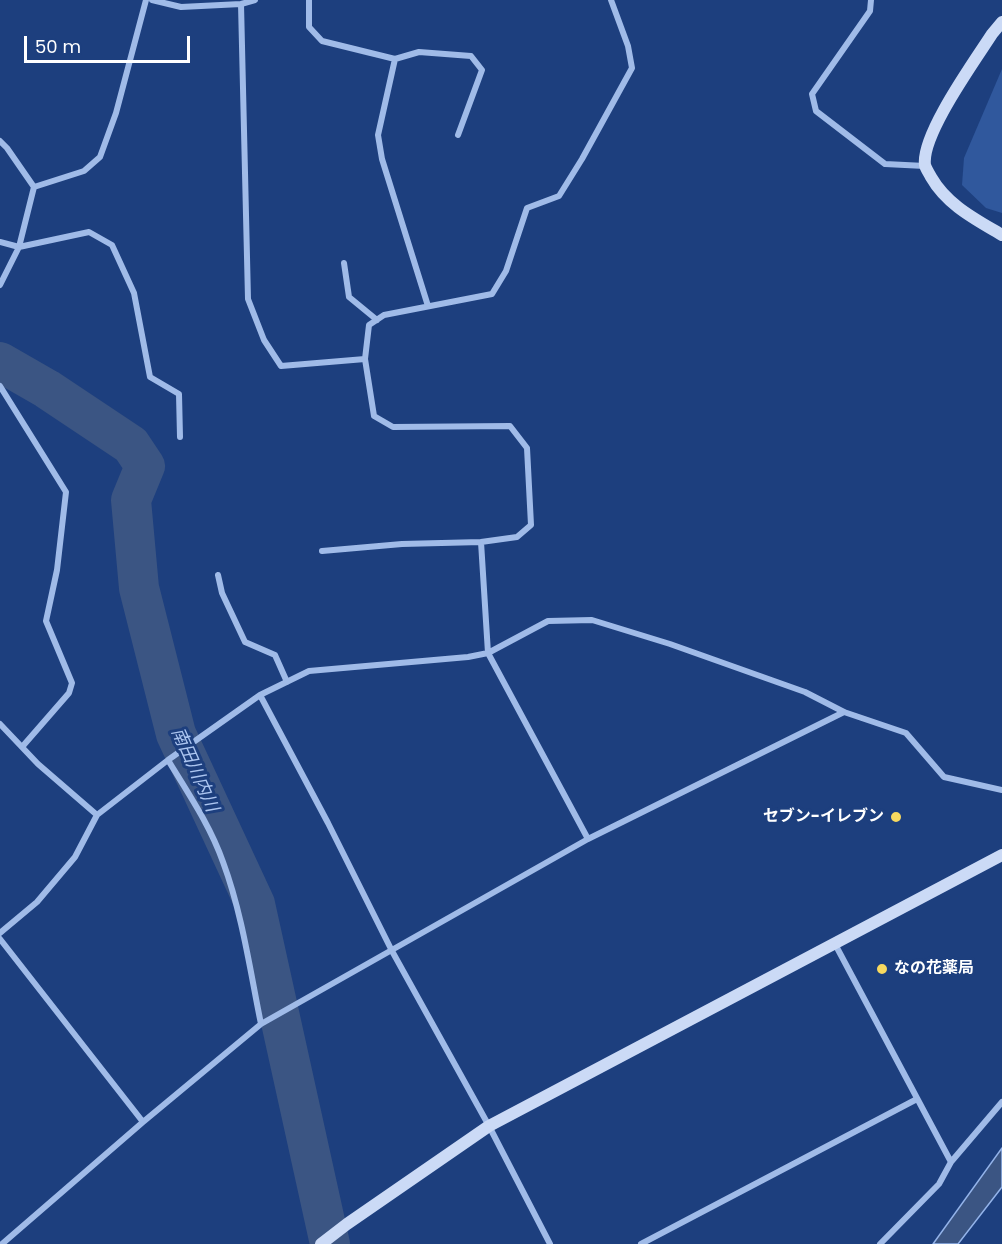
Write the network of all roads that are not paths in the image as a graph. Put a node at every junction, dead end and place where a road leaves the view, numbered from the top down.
1 (146, 0) edge
2 (152, 0) edge
3 (255, 0) edge
4 (309, 0) edge
5 (611, 0) edge
6 (872, 0) edge
7 (241, 4) junction
8 (1002, 22) edge
9 (395, 59) junction
10 (458, 135) dead end
11 (0, 141) edge
12 (925, 166) junction
13 (34, 187) junction
14 (1002, 234) edge
15 (0, 242) edge
16 (19, 247) junction
17 (344, 263) dead end
18 (0, 285) edge
19 (428, 306) junction
20 (377, 320) junction
21 (365, 359) junction
22 (0, 386) edge
23 (180, 437) dead end
24 (481, 542) junction
25 (322, 551) dead end
26 (218, 575) dead end
27 (489, 653) junction
28 (287, 682) junction
29 (260, 695) junction
30 (844, 712) junction
31 (0, 724) edge
32 (22, 747) junction
33 (169, 759) junction
34 (1002, 790) edge
35 (97, 815) junction
36 (588, 839) junction
37 (1002, 855) edge
38 (0, 933) edge
39 (0, 939) edge
40 (835, 944) junction
41 (392, 951) junction
42 (261, 1024) junction
43 (917, 1099) junction
44 (1002, 1102) edge
45 (143, 1122) junction
46 (489, 1126) junction
47 (951, 1162) junction
48 (2, 1244) edge
49 (321, 1244) edge
50 (550, 1244) edge
51 (641, 1244) edge
52 (880, 1244) edge

1 - 13 street
2 - 7 street
3 - 7 street
4 - 9 street
5 - 19 street
6 - 12 street
7 - 21 street
8 - 12 street
9 - 10 street
9 - 19 street
11 - 13 street
12 - 14 street
13 - 16 street
15 - 16 street
16 - 18 street
16 - 23 street
17 - 20 street
19 - 20 street
20 - 21 street
21 - 24 street
22 - 32 street
24 - 25 street
24 - 27 street
26 - 28 street
27 - 28 street
27 - 30 street
27 - 36 street
28 - 29 street
29 - 33 street
29 - 41 street
30 - 34 street
30 - 36 street
31 - 32 street
32 - 35 street
33 - 35 street
33 - 42 street
35 - 38 street
36 - 41 street
37 - 40 street
39 - 45 street
40 - 43 street
40 - 46 street
41 - 42 street
41 - 46 street
42 - 45 street
43 - 47 street
43 - 51 street
44 - 47 street
45 - 48 street
46 - 49 street
46 - 50 street
47 - 52 street

